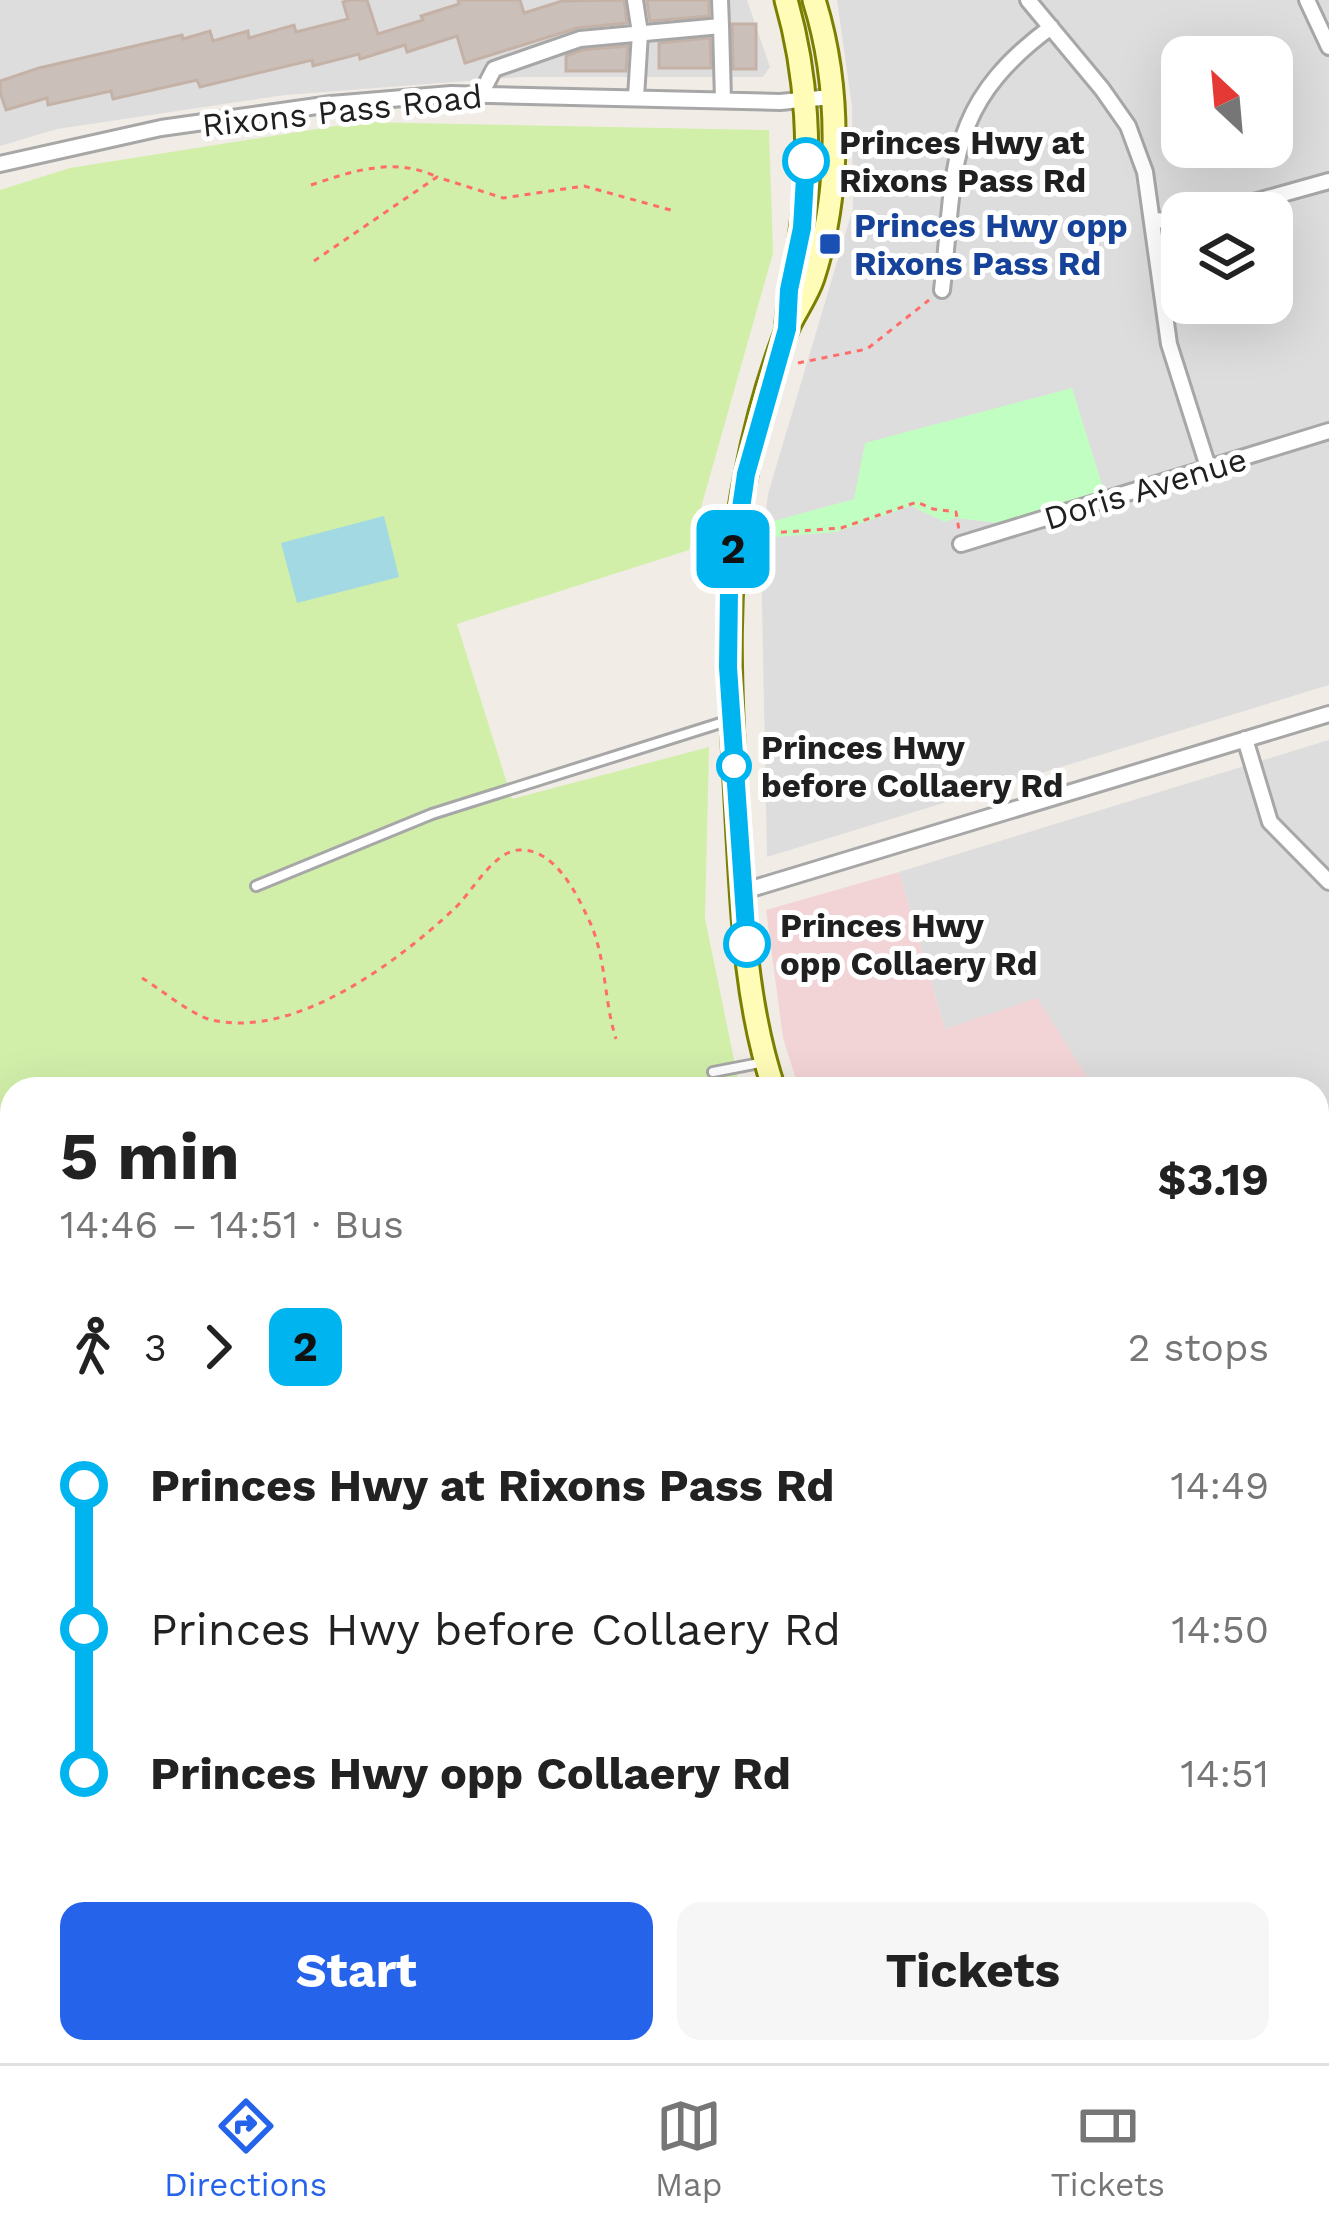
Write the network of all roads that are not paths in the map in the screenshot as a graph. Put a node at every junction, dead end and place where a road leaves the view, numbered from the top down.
1 (634, 0) edge
2 (720, 0) edge
3 (786, 0) edge
4 (814, 0) edge
5 (1028, 0) edge
6 (1307, 0) edge
7 (722, 26) junction
8 (1051, 27) junction
9 (640, 33) junction
10 (1329, 47) edge
11 (481, 94) junction
12 (636, 97) junction
13 (831, 97) junction
14 (723, 100) junction
15 (803, 100) junction
16 (0, 164) edge
17 (1329, 181) edge
18 (1289, 192) edge
19 (1154, 220) junction
20 (1161, 220) edge
21 (942, 290) road end
22 (787, 329) junction
23 (1329, 431) edge
24 (1209, 470) junction
25 (961, 544) road end
26 (1329, 714) edge
27 (732, 720) junction
28 (1245, 739) junction
29 (1329, 882) edge
30 (256, 886) dead end
31 (742, 892) junction
32 (766, 1061) junction
33 (713, 1072) dead end
34 (771, 1077) edge

1 - 9 street
2 - 7 street
3 - 15 main road
4 - 13 main road
5 - 8 street
6 - 10 street
7 - 9 street
7 - 14 street
8 - 19 street
8 - 21 street
9 - 11 street
9 - 12 street
11 - 12 street, Rixons Pass Road
11 - 16 street, Rixons Pass Road
12 - 14 street, Rixons Pass Road
13 - 15 street, Rixons Pass Road
13 - 22 main road
14 - 15 street, Rixons Pass Road
15 - 22 main road
17 - 18 street
19 - 20 street
19 - 24 street
22 - 27 main road
23 - 24 street, Doris Avenue
24 - 25 street, Doris Avenue
26 - 28 street
27 - 30 lane
27 - 31 main road
28 - 29 street
28 - 31 street
31 - 32 main road
32 - 33 lane
32 - 34 main road

